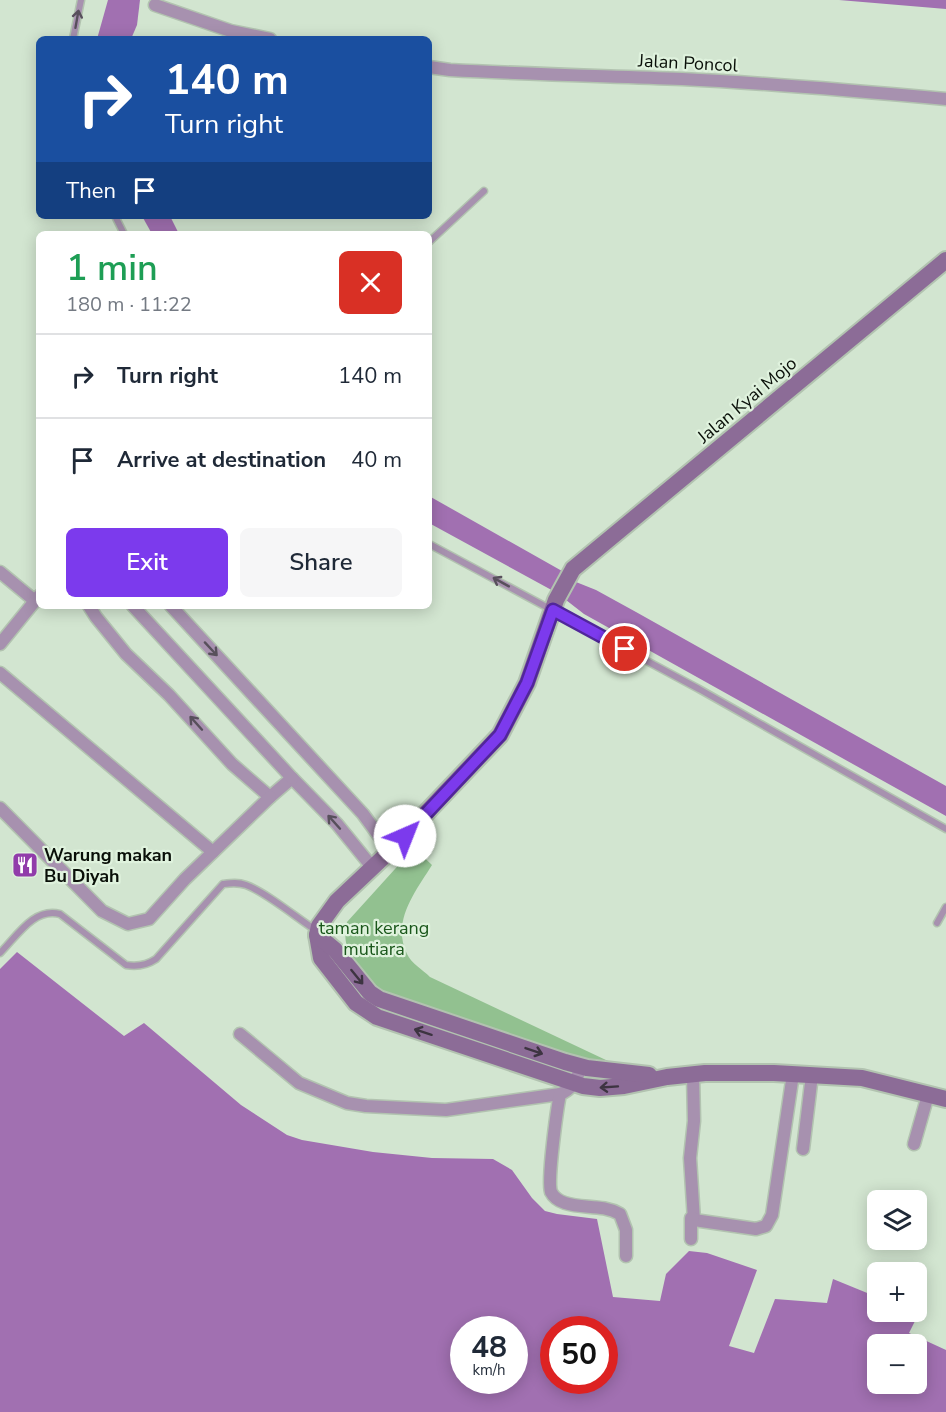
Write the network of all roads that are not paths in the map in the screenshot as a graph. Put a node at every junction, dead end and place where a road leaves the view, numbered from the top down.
1 (81, 0) edge
2 (155, 5) dead end
3 (74, 36) edge
4 (255, 36) edge
5 (432, 67) edge
6 (946, 99) edge
7 (484, 190) dead end
8 (432, 239) edge
9 (946, 260) edge
10 (432, 545) edge
11 (0, 572) edge
12 (36, 597) edge
13 (36, 599) edge
14 (554, 605) junction
15 (91, 609) edge
16 (136, 609) edge
17 (174, 609) edge
18 (0, 644) edge
19 (0, 672) edge
20 (292, 778) junction
21 (270, 797) junction
22 (0, 808) edge
23 (946, 829) edge
24 (390, 851) junction
25 (213, 852) junction
26 (372, 867) junction
27 (946, 907) edge
28 (937, 923) dead end
29 (317, 933) junction
30 (0, 953) edge
31 (379, 999) junction
32 (364, 1010) junction
33 (240, 1034) dead end
34 (582, 1066) junction
35 (693, 1074) junction
36 (793, 1074) junction
37 (812, 1075) junction
38 (667, 1077) junction
39 (575, 1083) junction
40 (560, 1094) junction
41 (928, 1095) junction
42 (946, 1099) edge
43 (914, 1144) dead end
44 (803, 1149) dead end
45 (693, 1218) junction
46 (691, 1239) dead end
47 (626, 1256) dead end

3 -> 1 lane
2 - 4 street
5 - 6 street, Jalan Poncol
7 - 8 lane
9 - 14 main road, Jalan Kyai Mojo
14 -> 10 lane
11 - 12 street
13 - 18 street
14 - 23 lane
14 - 24 main road
21 -> 15 street
16 - 20 street
17 -> 24 street
19 - 25 street
20 - 21 street
26 -> 20 street
21 - 25 street
22 - 25 street
24 - 26 main road
26 - 29 main road
27 - 28 lane
29 - 30 lane
29 -> 31 main road
29 - 32 main road
31 - 32 main road
31 -> 34 main road
39 -> 32 main road
33 - 40 street
34 - 38 main road
34 - 39 street
35 - 36 main road
35 - 38 main road
35 - 45 street
36 - 37 main road
36 - 45 street
37 - 41 main road
37 - 44 street
38 -> 39 main road
39 - 40 street
40 - 47 street
41 - 42 main road
41 - 43 street
45 - 46 street

